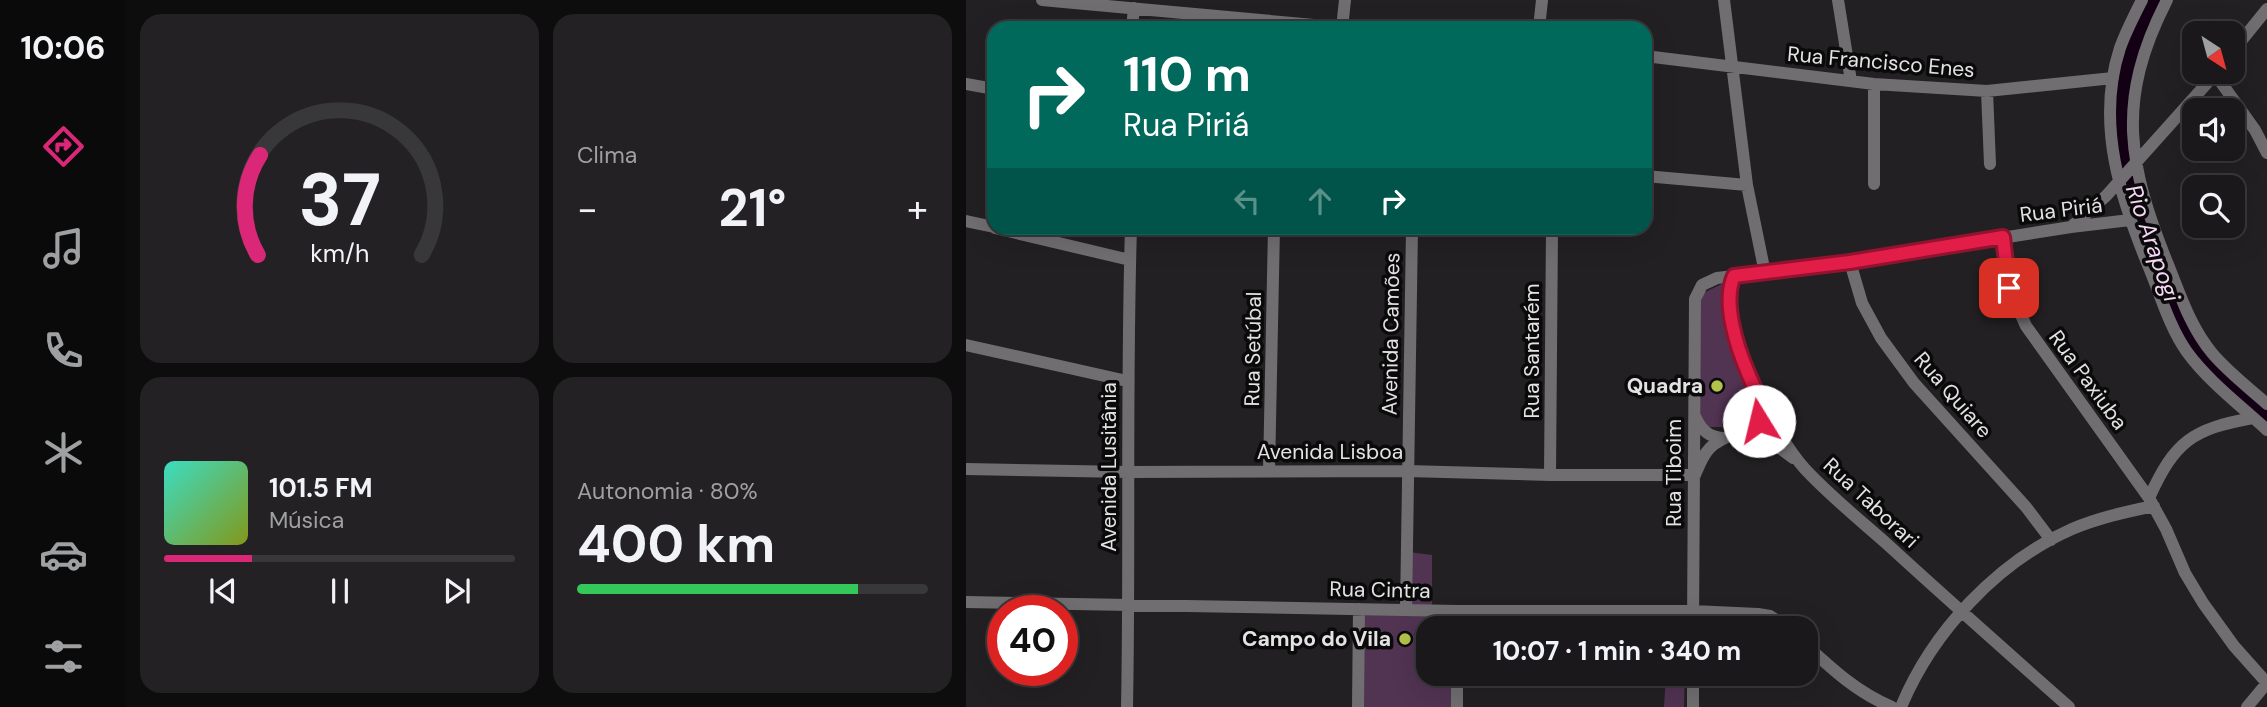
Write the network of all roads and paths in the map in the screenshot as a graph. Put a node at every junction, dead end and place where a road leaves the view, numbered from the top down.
1 (1042, 0) edge
2 (1345, 0) edge
3 (1542, 0) edge
4 (1724, 0) edge
5 (1838, 0) edge
6 (2142, 0) edge
7 (2167, 0) edge
8 (1134, 8) junction
9 (2267, 9) edge
10 (1133, 21) edge
11 (1276, 21) edge
12 (1343, 21) edge
13 (1540, 21) edge
14 (2245, 36) edge
15 (1652, 57) edge
16 (1732, 66) junction
17 (2113, 78) junction
18 (1851, 81) junction
19 (966, 84) edge
20 (1874, 84) junction
21 (2206, 84) edge
22 (2224, 84) edge
23 (987, 88) edge
24 (1987, 90) junction
25 (2267, 153) edge
26 (1990, 164) dead end
27 (2127, 171) junction
28 (1652, 177) edge
29 (1874, 184) dead end
30 (1747, 185) junction
31 (2130, 220) junction
32 (966, 221) edge
33 (987, 226) edge
34 (2071, 227) junction
35 (1027, 235) edge
36 (1131, 235) edge
37 (1274, 235) edge
38 (1412, 235) edge
39 (1552, 235) edge
40 (2003, 237) junction
41 (1130, 260) junction
42 (1850, 262) junction
43 (1765, 273) junction
44 (1734, 276) junction
45 (1708, 281) joint
46 (966, 345) edge
47 (1127, 381) junction
48 (1759, 398) junction
49 (2267, 404) edge
50 (1693, 413) junction
51 (2253, 418) junction
52 (2267, 430) edge
53 (1748, 432) junction
54 (1725, 438) junction
55 (1804, 468) junction
56 (966, 469) edge
57 (1269, 471) junction
58 (1408, 471) junction
59 (1129, 472) junction
60 (1550, 475) junction
61 (1695, 475) junction
62 (2151, 502) junction
63 (2050, 540) junction
64 (966, 602) edge
65 (1129, 604) junction
66 (1359, 609) junction
67 (1406, 610) junction
68 (1457, 611) junction
69 (1693, 611) junction
70 (1962, 612) junction
71 (1457, 616) edge
72 (1693, 616) edge
73 (1770, 616) edge
74 (1818, 656) edge
75 (2267, 683) edge
76 (1457, 686) edge
77 (1693, 686) edge
78 (1128, 707) edge
79 (1358, 707) edge
80 (1458, 707) edge
81 (1693, 707) edge
82 (1892, 707) edge
83 (1901, 707) edge
84 (2069, 707) edge
85 (2247, 707) edge

1 - 8 street
2 - 12 street
3 - 13 street
4 - 16 street
5 - 18 street
6 - 17 street
7 - 27 street
8 - 10 street
8 - 11 street
9 - 14 street
15 - 16 street, Rua Francisco Enes
16 - 18 street, Rua Francisco Enes
16 - 30 street
17 - 24 street, Rua Francisco Enes
17 - 27 street
18 - 20 street, Rua Francisco Enes
19 - 23 street
20 - 24 street, Rua Francisco Enes
20 - 29 street
21 - 27 street
22 - 25 street
24 - 26 street
27 - 31 street
27 - 34 street
27 - 49 street
28 - 30 street
30 - 43 street
31 - 34 street, Rua Piriá
31 - 51 street
32 - 33 street
34 - 40 street, Rua Piriá
35 - 41 street
36 - 41 street, Avenida Lusitânia
37 - 57 street, Rua Setúbal
38 - 58 street, Avenida Camões
39 - 60 street, Rua Santarém
40 - 42 street, Rua Piriá
40 - 62 street, Rua Paxiuba
41 - 47 street, Avenida Lusitânia
42 - 43 street, Rua Piriá
42 - 63 street, Rua Quiare
43 - 44 street, Rua Piriá
44 - 45 street, Rua Piriá
44 - 48 street, Rua Taborari
45 - 50 street, Rua Tiboim
46 - 47 street
47 - 59 street, Avenida Lusitânia
48 - 53 street
48 - 55 street, Rua Taborari
50 - 54 street
50 - 61 street, Rua Tiboim
51 - 52 street
51 - 62 street
53 - 54 street
53 - 55 street
54 - 61 street
55 - 70 street, Rua Taborari
56 - 59 street, Avenida Lisboa
57 - 58 street, Avenida Lisboa
57 - 59 street, Avenida Lisboa
58 - 60 street, Avenida Lisboa
58 - 67 street, Avenida Camões
59 - 65 street, Avenida Lusitânia
60 - 61 street, Avenida Lisboa
61 - 69 street, Rua Tiboim
62 - 63 street
62 - 75 street, Rua Paxiuba
63 - 70 street
64 - 65 street, Rua Cintra
65 - 66 street, Rua Cintra
65 - 78 street, Avenida Lusitânia
66 - 67 street, Rua Cintra
66 - 79 street
67 - 68 street, Rua Cintra
68 - 69 street, Rua Cintra
68 - 71 street
69 - 72 street, Rua Tiboim
69 - 73 street, Rua Cintra
70 - 83 street
70 - 84 street, Rua Taborari
74 - 82 street
75 - 85 street
76 - 80 street
77 - 81 street

